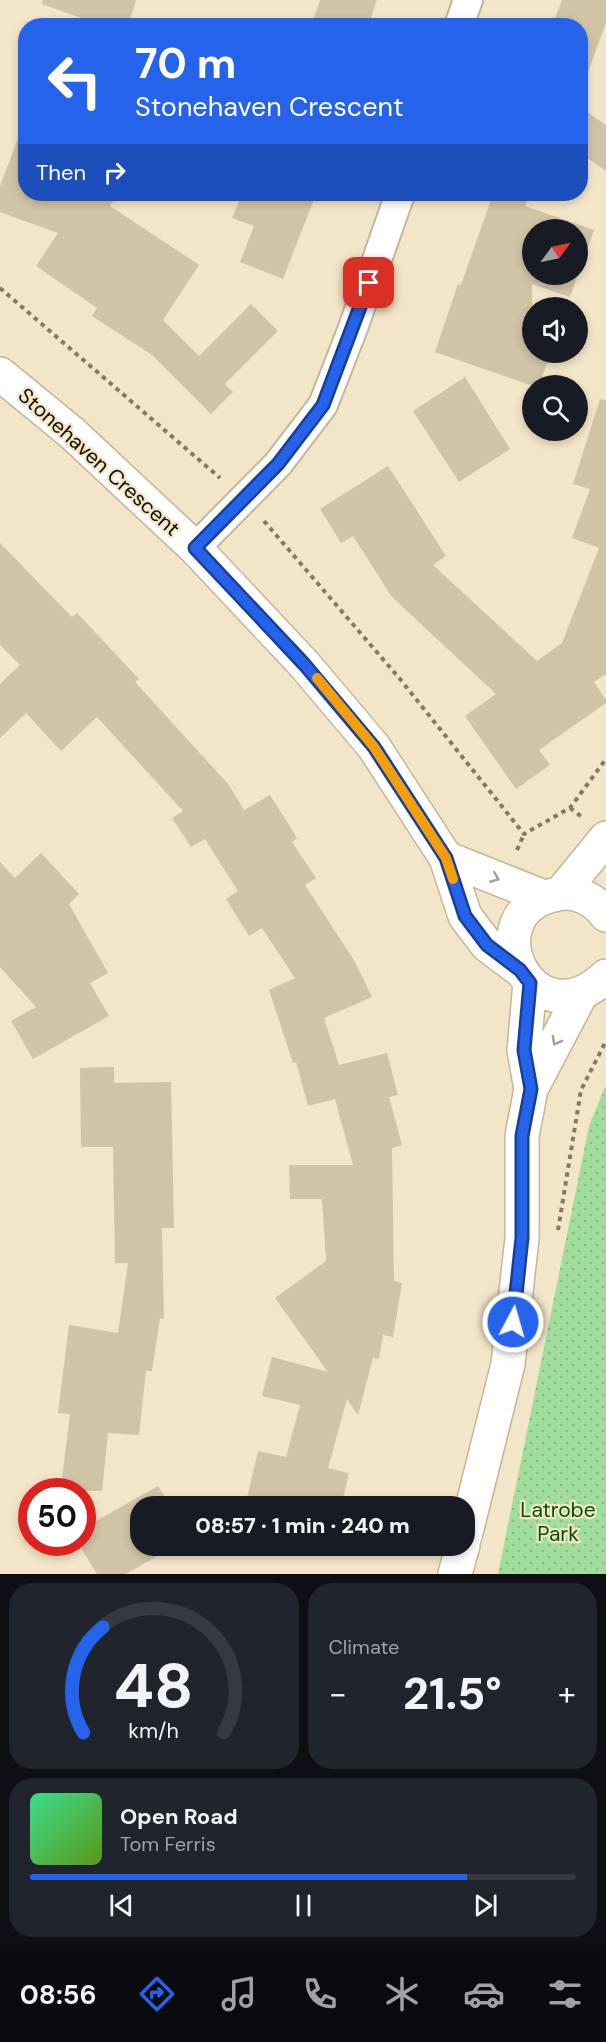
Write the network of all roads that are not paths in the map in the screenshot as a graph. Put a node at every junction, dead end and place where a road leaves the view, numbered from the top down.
1 (468, 0) edge
2 (462, 18) edge
3 (398, 201) edge
4 (0, 374) edge
5 (195, 548) junction
6 (606, 838) edge
7 (446, 858) junction
8 (552, 895) junction
9 (606, 915) edge
10 (525, 977) junction
11 (593, 985) edge
12 (531, 1089) junction
13 (475, 1496) edge
14 (460, 1556) edge
15 (455, 1574) edge

1 - 2 street
3 - 5 street
4 - 5 main road, Stonehaven Crescent
5 - 7 main road, Stonehaven Crescent
6 - 8 main road
7 -> 8 main road
7 - 10 main road, Stonehaven Crescent
8 - 9 main road
8 - 10 main road
10 - 11 main road, Stonehaven Crescent
10 - 12 main road
11 -> 12 main road
12 - 13 main road
14 - 15 main road

